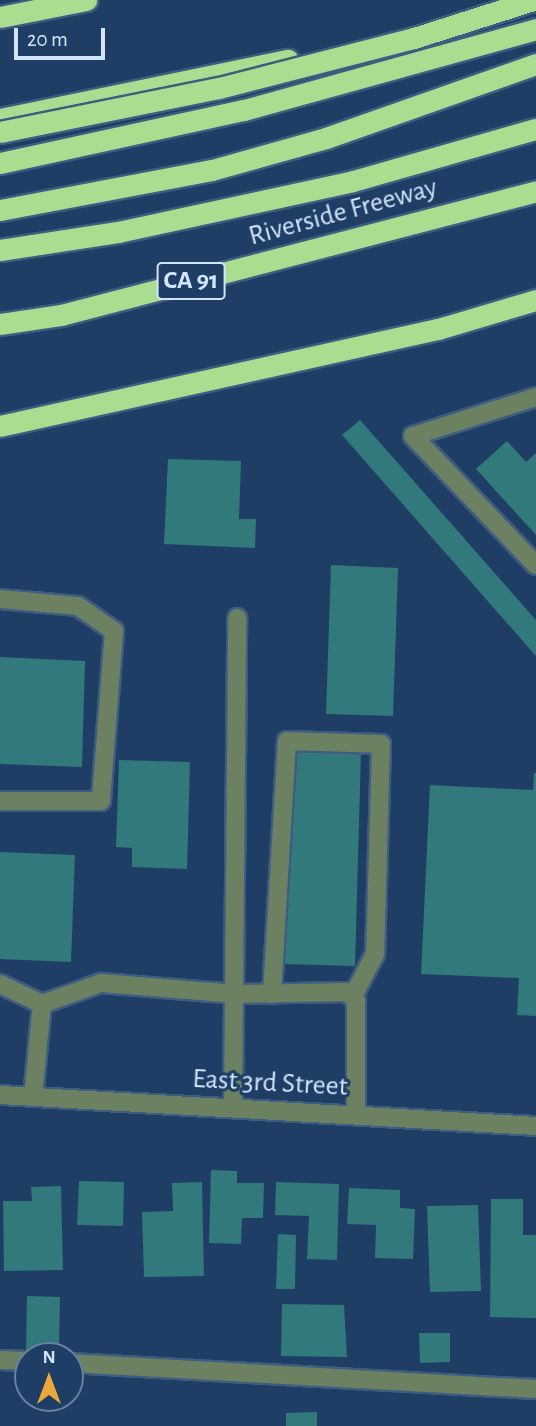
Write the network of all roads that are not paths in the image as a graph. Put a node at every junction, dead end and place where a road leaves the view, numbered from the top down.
1 (86, 0) edge
2 (533, 0) edge
3 (536, 4) edge
4 (0, 18) edge
5 (536, 29) edge
6 (536, 64) edge
7 (0, 119) edge
8 (536, 129) edge
9 (0, 132) edge
10 (0, 163) edge
11 (536, 191) edge
12 (0, 210) edge
13 (0, 250) edge
14 (536, 300) edge
15 (0, 324) edge
16 (536, 397) edge
17 (0, 426) edge
18 (536, 565) edge
19 (0, 599) edge
20 (237, 618) dead end
21 (0, 801) edge
22 (0, 984) edge
23 (237, 994) junction
24 (272, 994) junction
25 (353, 996) junction
26 (42, 1004) junction
27 (0, 1095) edge
28 (33, 1097) junction
29 (233, 1106) junction
30 (356, 1114) junction
31 (536, 1126) edge
32 (84, 1364) edge
33 (536, 1389) edge

1 - 4 highway
2 - 9 highway, bridge
3 - 7 highway
5 - 10 highway
6 - 12 highway
8 - 13 highway
11 - 15 highway, Riverside Freeway / CA 91
14 - 17 highway
16 - 18 street
19 - 21 street
20 - 23 street
22 - 26 street
23 - 24 street
23 - 26 street
23 - 29 street
24 - 25 street
24 - 25 street
25 - 30 street
26 - 28 street
27 - 28 street, East 3rd Street
28 - 29 street, East 3rd Street
29 - 30 street, East 3rd Street
30 - 31 street, East 3rd Street
32 - 33 street

